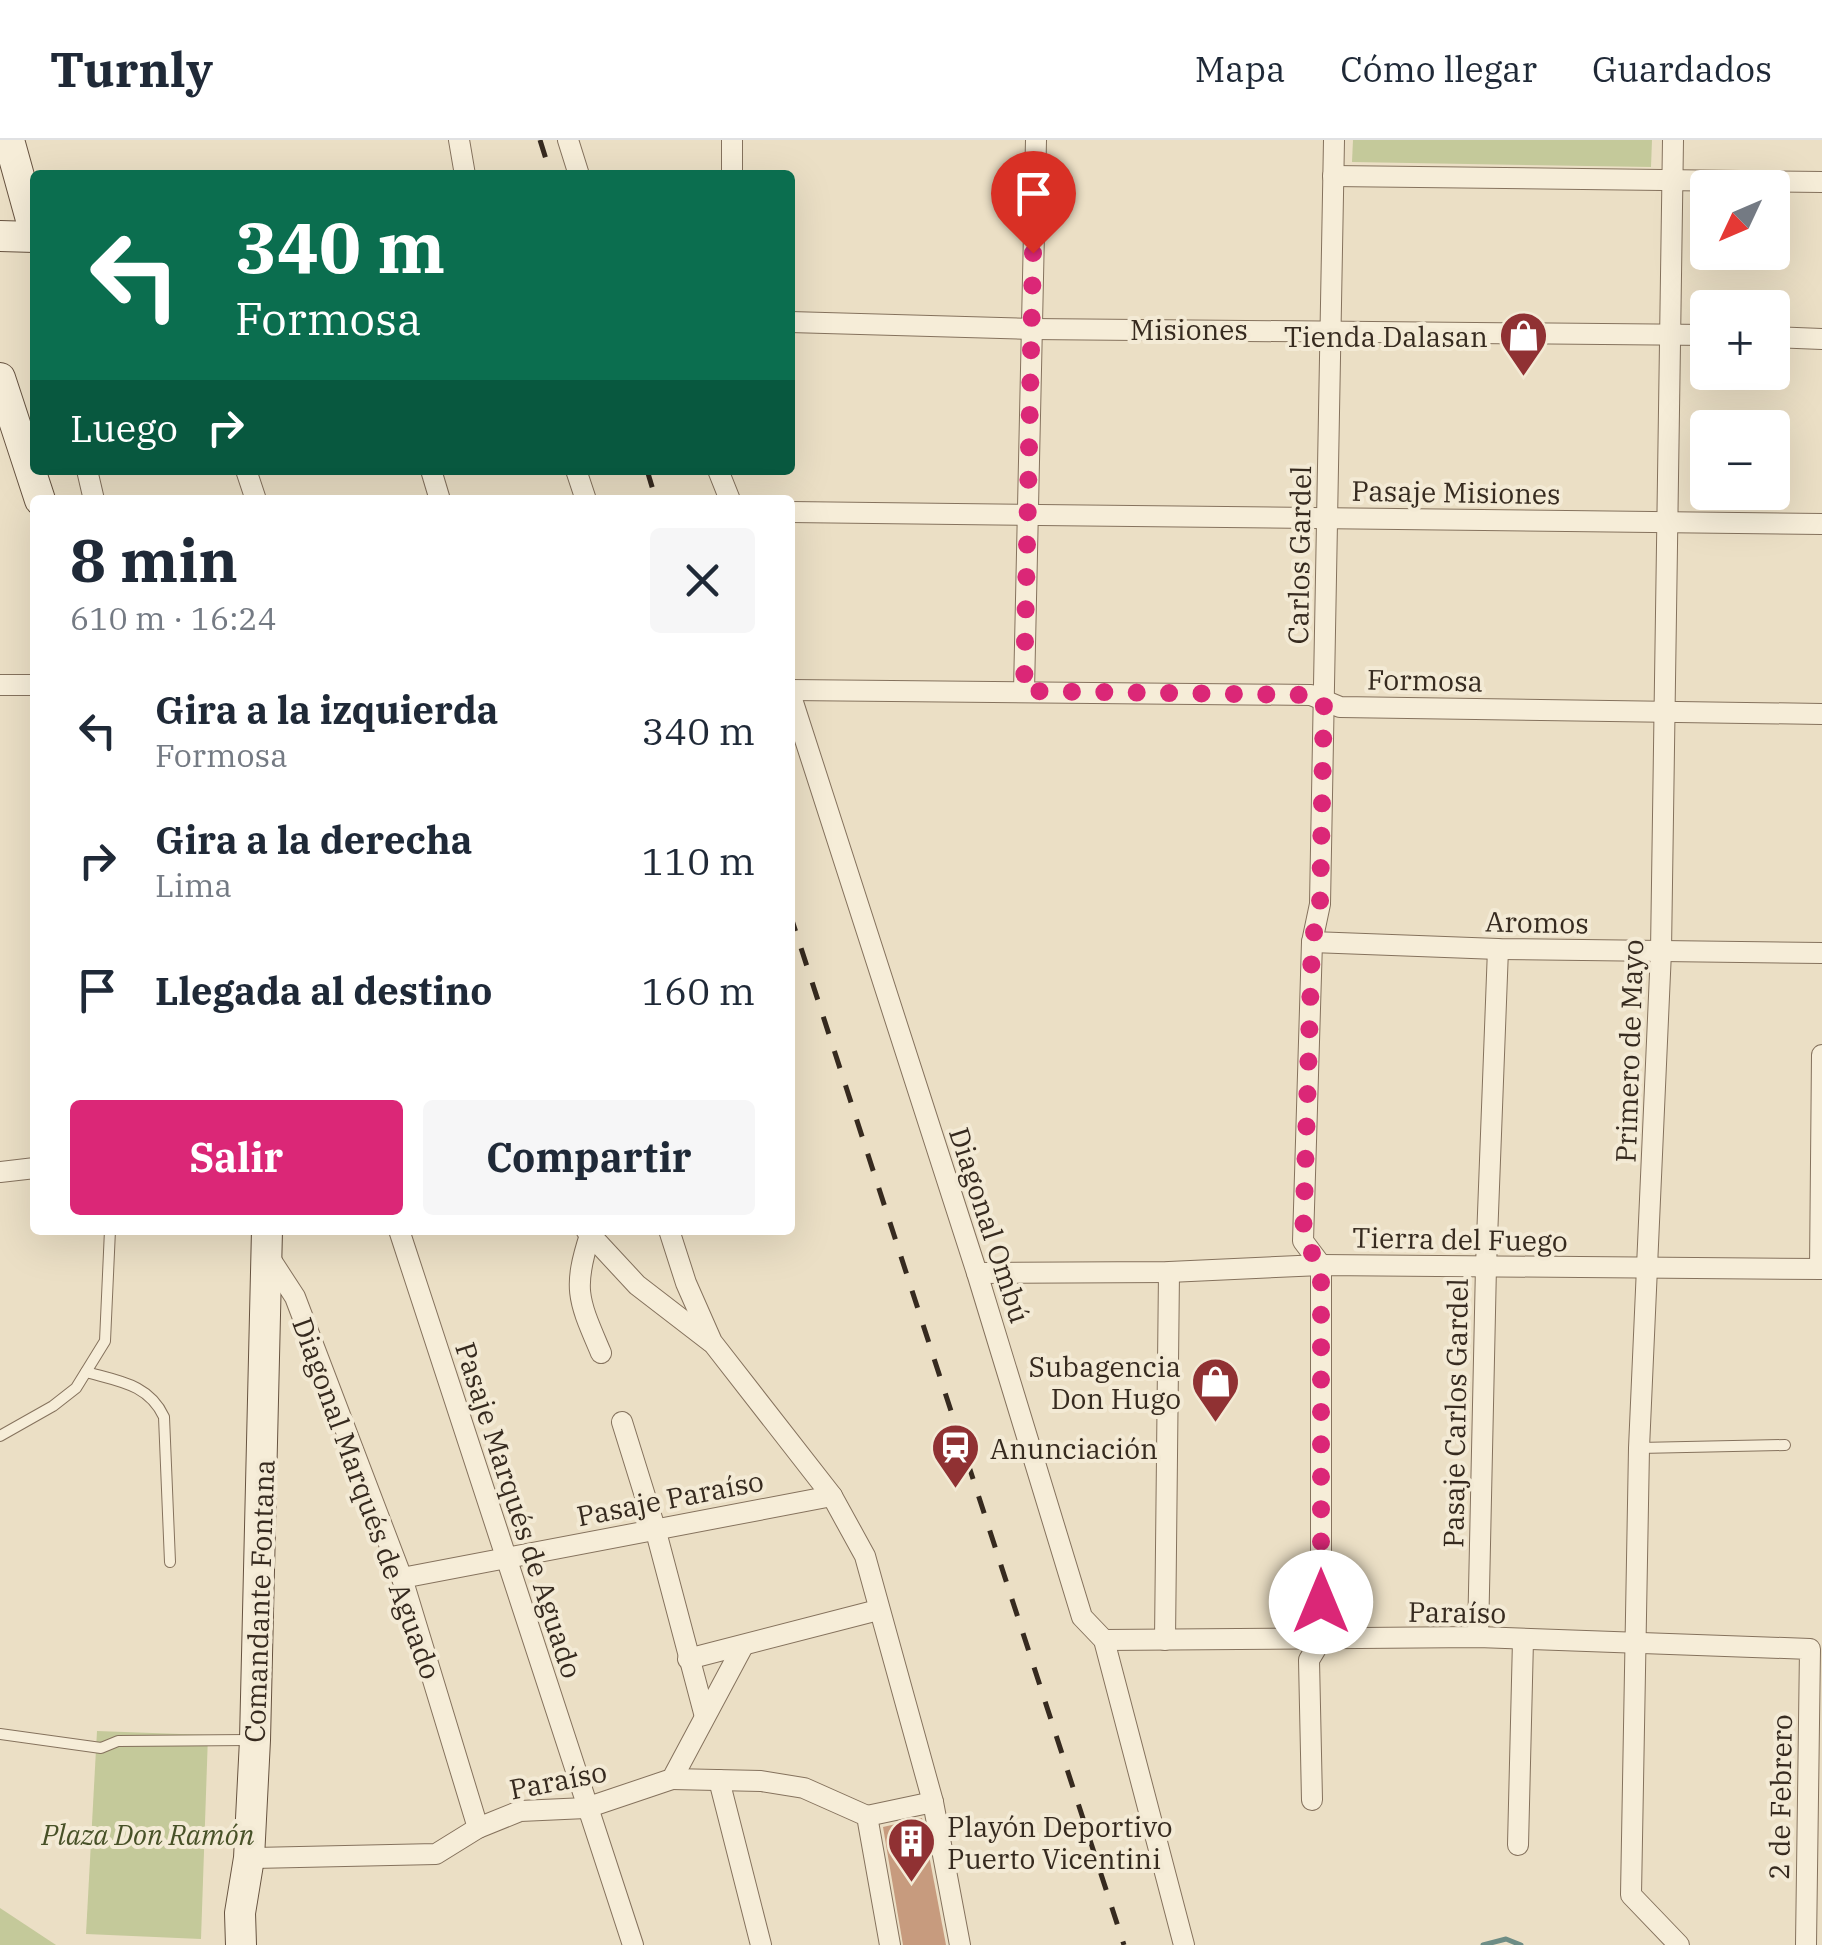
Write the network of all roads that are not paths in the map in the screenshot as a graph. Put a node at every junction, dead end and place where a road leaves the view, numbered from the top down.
1 (9, 140) edge
2 (458, 140) edge
3 (568, 140) edge
4 (732, 140) edge
5 (1036, 140) edge
6 (1334, 140) edge
7 (1673, 140) edge
8 (464, 170) edge
9 (577, 170) edge
10 (732, 170) edge
11 (1334, 176) junction
12 (1672, 180) junction
13 (1822, 182) edge
14 (30, 218) edge
15 (0, 236) edge
16 (30, 236) edge
17 (795, 322) edge
18 (1032, 329) junction
19 (1331, 330) junction
20 (1669, 334) junction
21 (1690, 335) edge
22 (1790, 338) edge
23 (1822, 339) edge
24 (0, 378) edge
25 (30, 470) edge
26 (795, 512) edge
27 (1026, 514) junction
28 (1326, 518) junction
29 (1668, 522) junction
30 (1822, 524) edge
31 (0, 685) edge
32 (30, 686) edge
33 (795, 691) edge
34 (1024, 691) junction
35 (1324, 700) junction
36 (795, 707) edge
37 (1664, 711) junction
38 (1822, 714) edge
39 (1312, 942) junction
40 (1498, 950) junction
41 (1662, 952) junction
42 (1822, 953) edge
43 (1822, 1055) edge
44 (30, 1169) edge
45 (0, 1172) edge
46 (110, 1235) edge
47 (402, 1235) edge
48 (587, 1235) edge
49 (591, 1235) edge
50 (670, 1235) edge
51 (268, 1243) edge
52 (1321, 1265) junction
53 (1486, 1266) junction
54 (1647, 1269) junction
55 (1821, 1269) edge
56 (1169, 1272) junction
57 (977, 1273) junction
58 (712, 1342) junction
59 (600, 1353) dead end
60 (86, 1372) junction
61 (622, 1422) dead end
62 (0, 1436) edge
63 (1785, 1445) dead end
64 (1639, 1448) junction
65 (832, 1496) junction
66 (655, 1528) junction
67 (507, 1558) junction
68 (170, 1562) dead end
69 (402, 1578) junction
70 (878, 1610) junction
71 (1478, 1638) junction
72 (1104, 1640) junction
73 (1165, 1640) junction
74 (1321, 1640) junction
75 (1523, 1640) junction
76 (1637, 1645) junction
77 (744, 1646) junction
78 (1810, 1649) joint
79 (688, 1659) junction
80 (704, 1713) junction
81 (0, 1734) edge
82 (255, 1740) junction
83 (672, 1779) junction
84 (719, 1780) junction
85 (1312, 1800) dead end
86 (933, 1802) junction
87 (586, 1808) junction
88 (868, 1816) junction
89 (478, 1828) junction
90 (1518, 1845) dead end
91 (249, 1858) junction
92 (241, 1945) edge
93 (633, 1945) edge
94 (761, 1945) edge
95 (890, 1945) edge
96 (960, 1945) edge
97 (1184, 1945) edge
98 (1679, 1945) edge
99 (1806, 1945) edge

1 - 14 street
2 - 8 street
3 - 9 street
4 - 10 street
5 - 18 street
6 - 11 street, Carlos Gardel
7 - 12 street, Primero de Mayo
11 - 12 street
11 - 19 street, Carlos Gardel
12 - 13 street
12 - 20 street, Primero de Mayo
15 - 16 street
17 - 18 street, Misiones
18 - 19 street, Misiones
18 - 27 street
19 - 20 street, Misiones
19 - 28 street, Carlos Gardel
20 - 21 street, Misiones
20 - 29 street, Primero de Mayo
22 - 23 street
24 - 25 street
26 - 27 street, Pasaje Misiones
27 - 28 street, Pasaje Misiones
27 - 34 street
28 - 29 street, Pasaje Misiones
28 - 35 street, Carlos Gardel
29 - 30 street, Pasaje Misiones
29 - 37 street, Primero de Mayo
31 - 32 street
33 - 34 street, Formosa
34 - 35 street, Formosa
35 - 37 street, Formosa
35 - 39 street, Carlos Gardel
36 - 57 street, Diagonal Ombú
37 - 38 street, Formosa
37 - 41 street, Primero de Mayo
39 - 40 street, Aromos
39 - 52 street, Carlos Gardel
40 - 41 street, Aromos
40 - 53 street, Pasaje Carlos Gardel
41 - 42 street, Aromos
41 - 54 street, Primero de Mayo
43 - 55 street
44 - 45 street
46 - 60 lane
47 - 67 street, Pasaje Marqués de Aguado
48 - 59 street
49 - 58 street
50 - 58 street
51 - 69 street, Diagonal Marqués de Aguado
51 - 82 street, Comandante Fontana
52 - 53 street, Tierra del Fuego
52 - 56 street, Tierra del Fuego
52 - 74 street, Carlos Gardel
53 - 54 street, Tierra del Fuego
53 - 71 street, Pasaje Carlos Gardel
54 - 55 street, Tierra del Fuego
54 - 64 street, Primero de Mayo
56 - 57 street, Tierra del Fuego
56 - 73 street
57 - 72 street, Diagonal Ombú
58 - 65 street
60 - 62 lane
60 - 68 lane
61 - 66 street
63 - 64 lane
64 - 76 street, Primero de Mayo
65 - 66 street, Pasaje Paraíso
65 - 70 street
66 - 67 street, Pasaje Paraíso
66 - 79 street
67 - 69 street, Pasaje Paraíso
67 - 87 street, Pasaje Marqués de Aguado
69 - 89 street, Diagonal Marqués de Aguado
70 - 77 street
70 - 86 street
71 - 74 street, Paraíso
71 - 75 street, Paraíso
72 - 73 street, Paraíso
72 - 97 street, Diagonal Ombú
73 - 74 street, Paraíso
74 - 85 street, Carlos Gardel
75 - 76 street, Paraíso
75 - 90 street
76 - 78 street, Paraíso
76 - 98 street, Primero de Mayo
77 - 79 street
77 - 80 street
78 - 99 street, 2 de Febrero
79 - 80 street
80 - 83 street
81 - 82 lane
82 - 91 street, Comandante Fontana
83 - 84 street, Paraíso
83 - 87 street, Paraíso
84 - 88 street, Paraíso
84 - 94 street
86 - 88 street
86 - 96 street
87 - 89 street, Paraíso
87 - 93 street
88 - 95 street
89 - 91 street, Paraíso
91 - 92 street, Comandante Fontana

